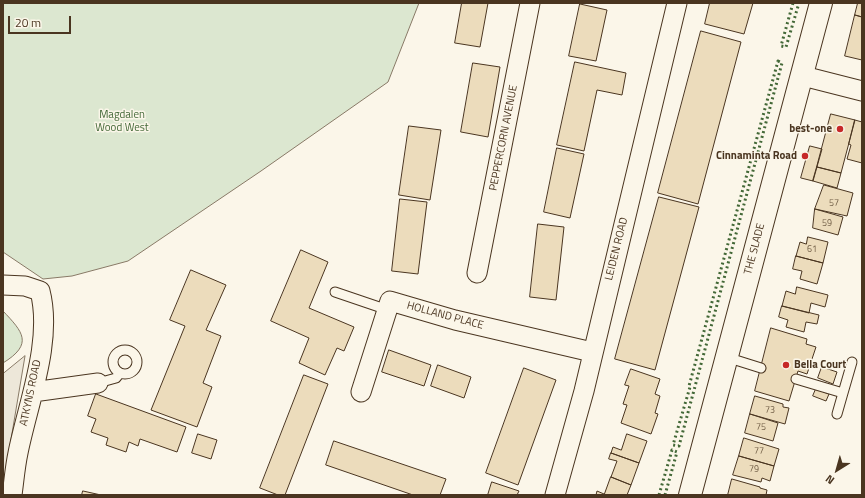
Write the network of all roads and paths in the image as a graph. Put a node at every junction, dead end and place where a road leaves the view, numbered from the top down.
1 (530, 3) edge
2 (677, 3) edge
3 (821, 3) edge
4 (802, 76) junction
5 (862, 91) edge
6 (477, 273) dead end
7 (3, 285) edge
8 (335, 292) dead end
9 (388, 310) junction
10 (592, 352) junction
11 (726, 358) junction
12 (852, 362) dead end
13 (761, 368) dead end
14 (120, 373) dead end
15 (796, 379) dead end
16 (98, 383) joint
17 (33, 392) junction
18 (361, 392) dead end
19 (843, 393) junction
20 (837, 414) dead end
21 (12, 495) edge
22 (555, 495) edge
23 (690, 495) edge

1 - 6 street, PEPPERCORN AVENUE
2 - 10 street, LEIDEN ROAD
3 - 4 main road, THE SLADE
4 - 5 street
4 - 11 main road, THE SLADE
7 - 17 street, ATKYNS ROAD
8 - 9 lane
9 - 10 street, HOLLAND PLACE
9 - 18 street
10 - 22 street, LEIDEN ROAD
11 - 13 lane
11 - 23 main road, THE SLADE
12 - 19 lane
14 - 16 lane
15 - 19 lane
16 - 17 street
17 - 21 street, ATKYNS ROAD
19 - 20 lane

